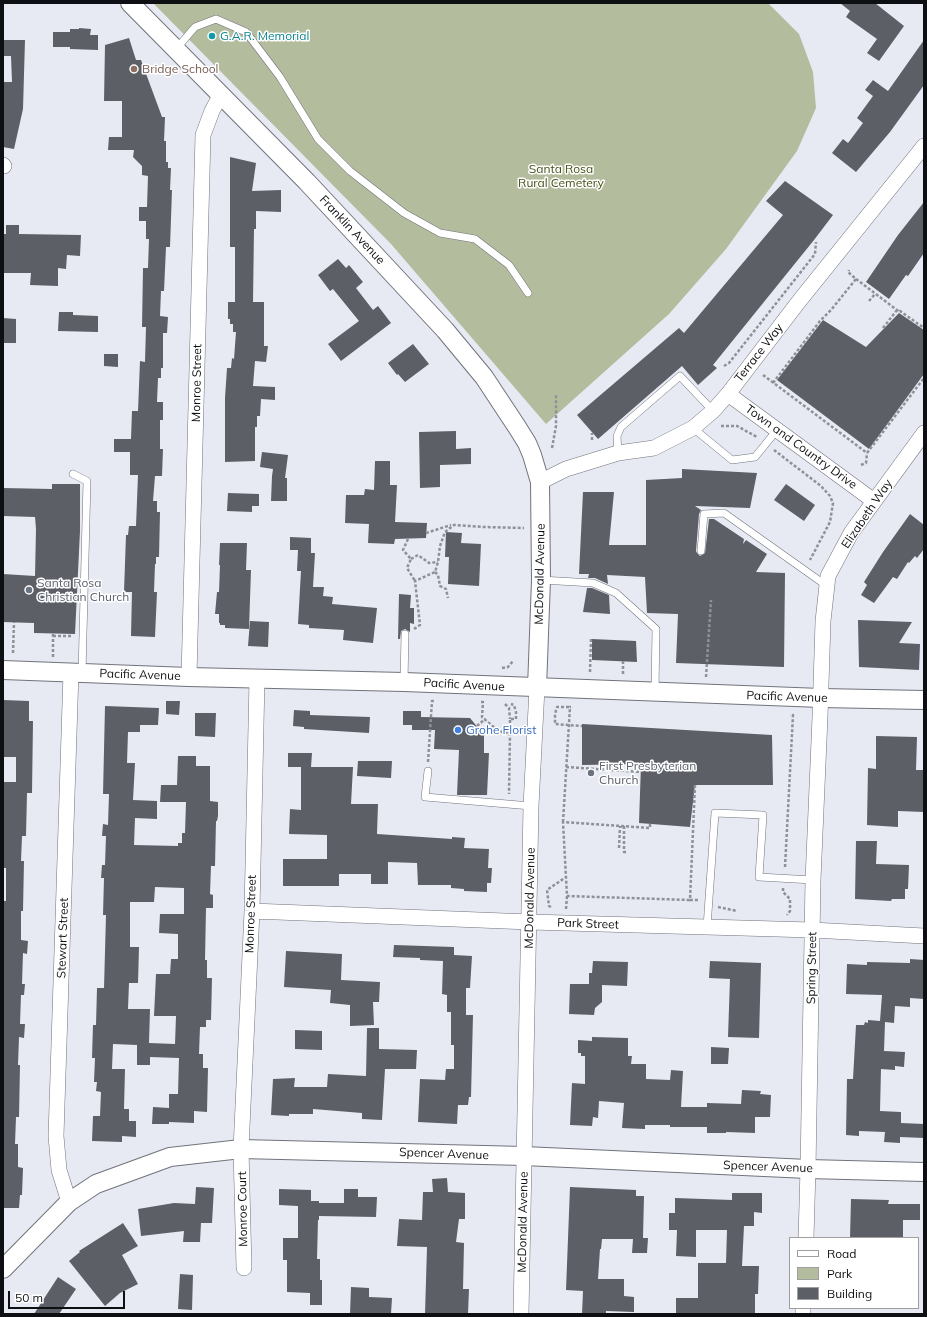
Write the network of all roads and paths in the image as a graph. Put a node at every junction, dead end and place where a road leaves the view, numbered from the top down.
1 (130, 3) edge
2 (176, 48) junction
3 (221, 94) junction
4 (924, 146) edge
5 (816, 242) dead end
6 (849, 270) dead end
7 (856, 279) junction
8 (528, 293) dead end
9 (875, 294) junction
10 (869, 301) dead end
11 (896, 310) junction
12 (883, 328) dead end
13 (924, 328) edge
14 (724, 366) dead end
15 (763, 376) dead end
16 (924, 378) edge
17 (773, 383) junction
18 (728, 394) junction
19 (556, 395) dead end
20 (713, 411) junction
21 (721, 426) dead end
22 (693, 428) junction
23 (777, 430) junction
24 (592, 433) dead end
25 (924, 433) edge
26 (592, 440) dead end
27 (766, 444) junction
28 (552, 448) dead end
29 (618, 453) junction
30 (867, 453) junction
31 (861, 465) dead end
32 (73, 474) dead end
33 (540, 482) junction
34 (874, 501) junction
35 (454, 524) junction
36 (540, 529) junction
37 (426, 533) dead end
38 (408, 539) dead end
39 (701, 551) dead end
40 (411, 560) junction
41 (438, 562) junction
42 (806, 571) junction
43 (435, 572) junction
44 (541, 580) junction
45 (415, 581) junction
46 (827, 586) junction
47 (448, 598) dead end
48 (711, 600) dead end
49 (14, 622) dead end
50 (53, 634) dead end
51 (405, 634) joint
52 (591, 639) dead end
53 (13, 653) dead end
54 (53, 654) dead end
55 (513, 661) dead end
56 (623, 661) dead end
57 (500, 668) dead end
58 (3, 670) edge
59 (76, 672) junction
60 (590, 673) dead end
61 (623, 674) dead end
62 (189, 677) junction
63 (706, 677) dead end
64 (257, 678) junction
65 (404, 682) junction
66 (537, 688) junction
67 (654, 692) junction
68 (821, 698) junction
69 (924, 700) edge
70 (439, 701) dead end
71 (476, 702) dead end
72 (483, 702) junction
73 (490, 703) dead end
74 (498, 704) dead end
75 (505, 704) junction
76 (570, 707) junction
77 (577, 707) dead end
78 (787, 714) dead end
79 (485, 719) junction
80 (510, 719) junction
81 (568, 725) junction
82 (477, 726) dead end
83 (582, 726) dead end
84 (510, 733) junction
85 (566, 767) junction
86 (428, 771) joint
87 (641, 772) dead end
88 (695, 785) dead end
89 (508, 805) junction
90 (531, 806) junction
91 (563, 822) junction
92 (650, 824) dead end
93 (620, 826) junction
94 (624, 826) junction
95 (619, 848) dead end
96 (628, 852) dead end
97 (566, 877) junction
98 (784, 878) junction
99 (813, 880) junction
100 (567, 896) junction
101 (690, 900) junction
102 (709, 905) junction
103 (555, 908) dead end
104 (561, 909) dead end
105 (252, 911) junction
106 (743, 913) dead end
107 (781, 918) dead end
108 (530, 922) junction
109 (707, 927) junction
110 (812, 930) junction
111 (924, 936) edge
112 (241, 1149) junction
113 (524, 1156) junction
114 (808, 1169) junction
115 (924, 1172) edge
116 (69, 1202) junction
117 (806, 1237) edge
118 (244, 1268) dead end
119 (3, 1269) edge
120 (521, 1314) edge

1 - 2 street, Franklin Avenue
2 - 3 street, Franklin Avenue
2 - 8 lane
3 - 33 street, Franklin Avenue
3 - 62 street, Monroe Street
4 - 18 street, Terrace Way
5 - 14 path
6 - 7 path
7 - 9 path
7 - 17 path
9 - 10 path
9 - 11 path
11 - 12 path
11 - 13 path
15 - 17 path
16 - 30 path
17 - 30 path
18 - 20 street, Terrace Way
18 - 23 street, Town and Country Drive
19 - 28 path
20 - 22 street, Terrace Way
20 - 29 lane
21 - 27 path
22 - 27 lane
22 - 29 street, Terrace Way
23 - 27 lane
23 - 34 street, Town and Country Drive
24 - 26 path
25 - 34 street, Elizabeth Way
27 - 42 path
29 - 33 street, Terrace Way
30 - 31 path
32 - 59 lane
33 - 36 street, McDonald Avenue
34 - 46 street, Elizabeth Way
35 - 36 path
35 - 37 path
35 - 41 path
36 - 44 street, McDonald Avenue
38 - 40 path
39 - 42 lane
40 - 41 path
40 - 45 path
41 - 43 path
42 - 46 lane
43 - 45 path
43 - 47 path
44 - 66 street, McDonald Avenue
44 - 67 lane
45 - 51 path
46 - 68 street, Elizabeth Way
48 - 63 path
49 - 53 path
50 - 54 path
51 - 65 lane
52 - 60 path
55 - 57 path
56 - 61 path
58 - 59 street, Pacific Avenue
59 - 62 street, Pacific Avenue
59 - 116 street, Stewart Street
62 - 64 street, Pacific Avenue
64 - 65 street, Pacific Avenue
64 - 105 street, Monroe Street
65 - 66 street, Pacific Avenue
66 - 67 street, Pacific Avenue
66 - 90 street, McDonald Avenue
67 - 68 street, Pacific Avenue
68 - 69 street, Pacific Avenue
68 - 99 street, Spring Street
70 - 86 path
71 - 72 path
72 - 73 path
72 - 79 path
74 - 75 path
75 - 80 path
75 - 80 path
76 - 77 path
76 - 81 path
76 - 81 path
78 - 98 path
79 - 82 path
79 - 84 path
80 - 84 path
81 - 83 path
81 - 85 path
84 - 89 path
85 - 87 path
85 - 91 path
86 - 89 lane
88 - 101 path
89 - 90 lane
90 - 108 street, McDonald Avenue
91 - 93 path
91 - 97 path
92 - 94 path
93 - 94 path
93 - 95 path
94 - 96 path
97 - 100 path
97 - 103 path
98 - 99 lane
98 - 102 lane
98 - 107 path
99 - 110 street, Spring Street
100 - 101 path
100 - 104 path
101 - 102 path
102 - 106 path
102 - 109 lane
105 - 108 street, Park Street
105 - 112 street, Monroe Street
108 - 109 street, Park Street
108 - 113 street, McDonald Avenue
109 - 110 street, Park Street
110 - 111 street, Park Street
110 - 114 street, Spring Street
112 - 113 street, Spencer Avenue
112 - 116 street, Spencer Avenue
112 - 118 street, Monroe Court
113 - 114 street, Spencer Avenue
113 - 120 street, McDonald Avenue
114 - 115 street, Spencer Avenue
114 - 117 street, Spring Street
116 - 119 street, Spencer Avenue

